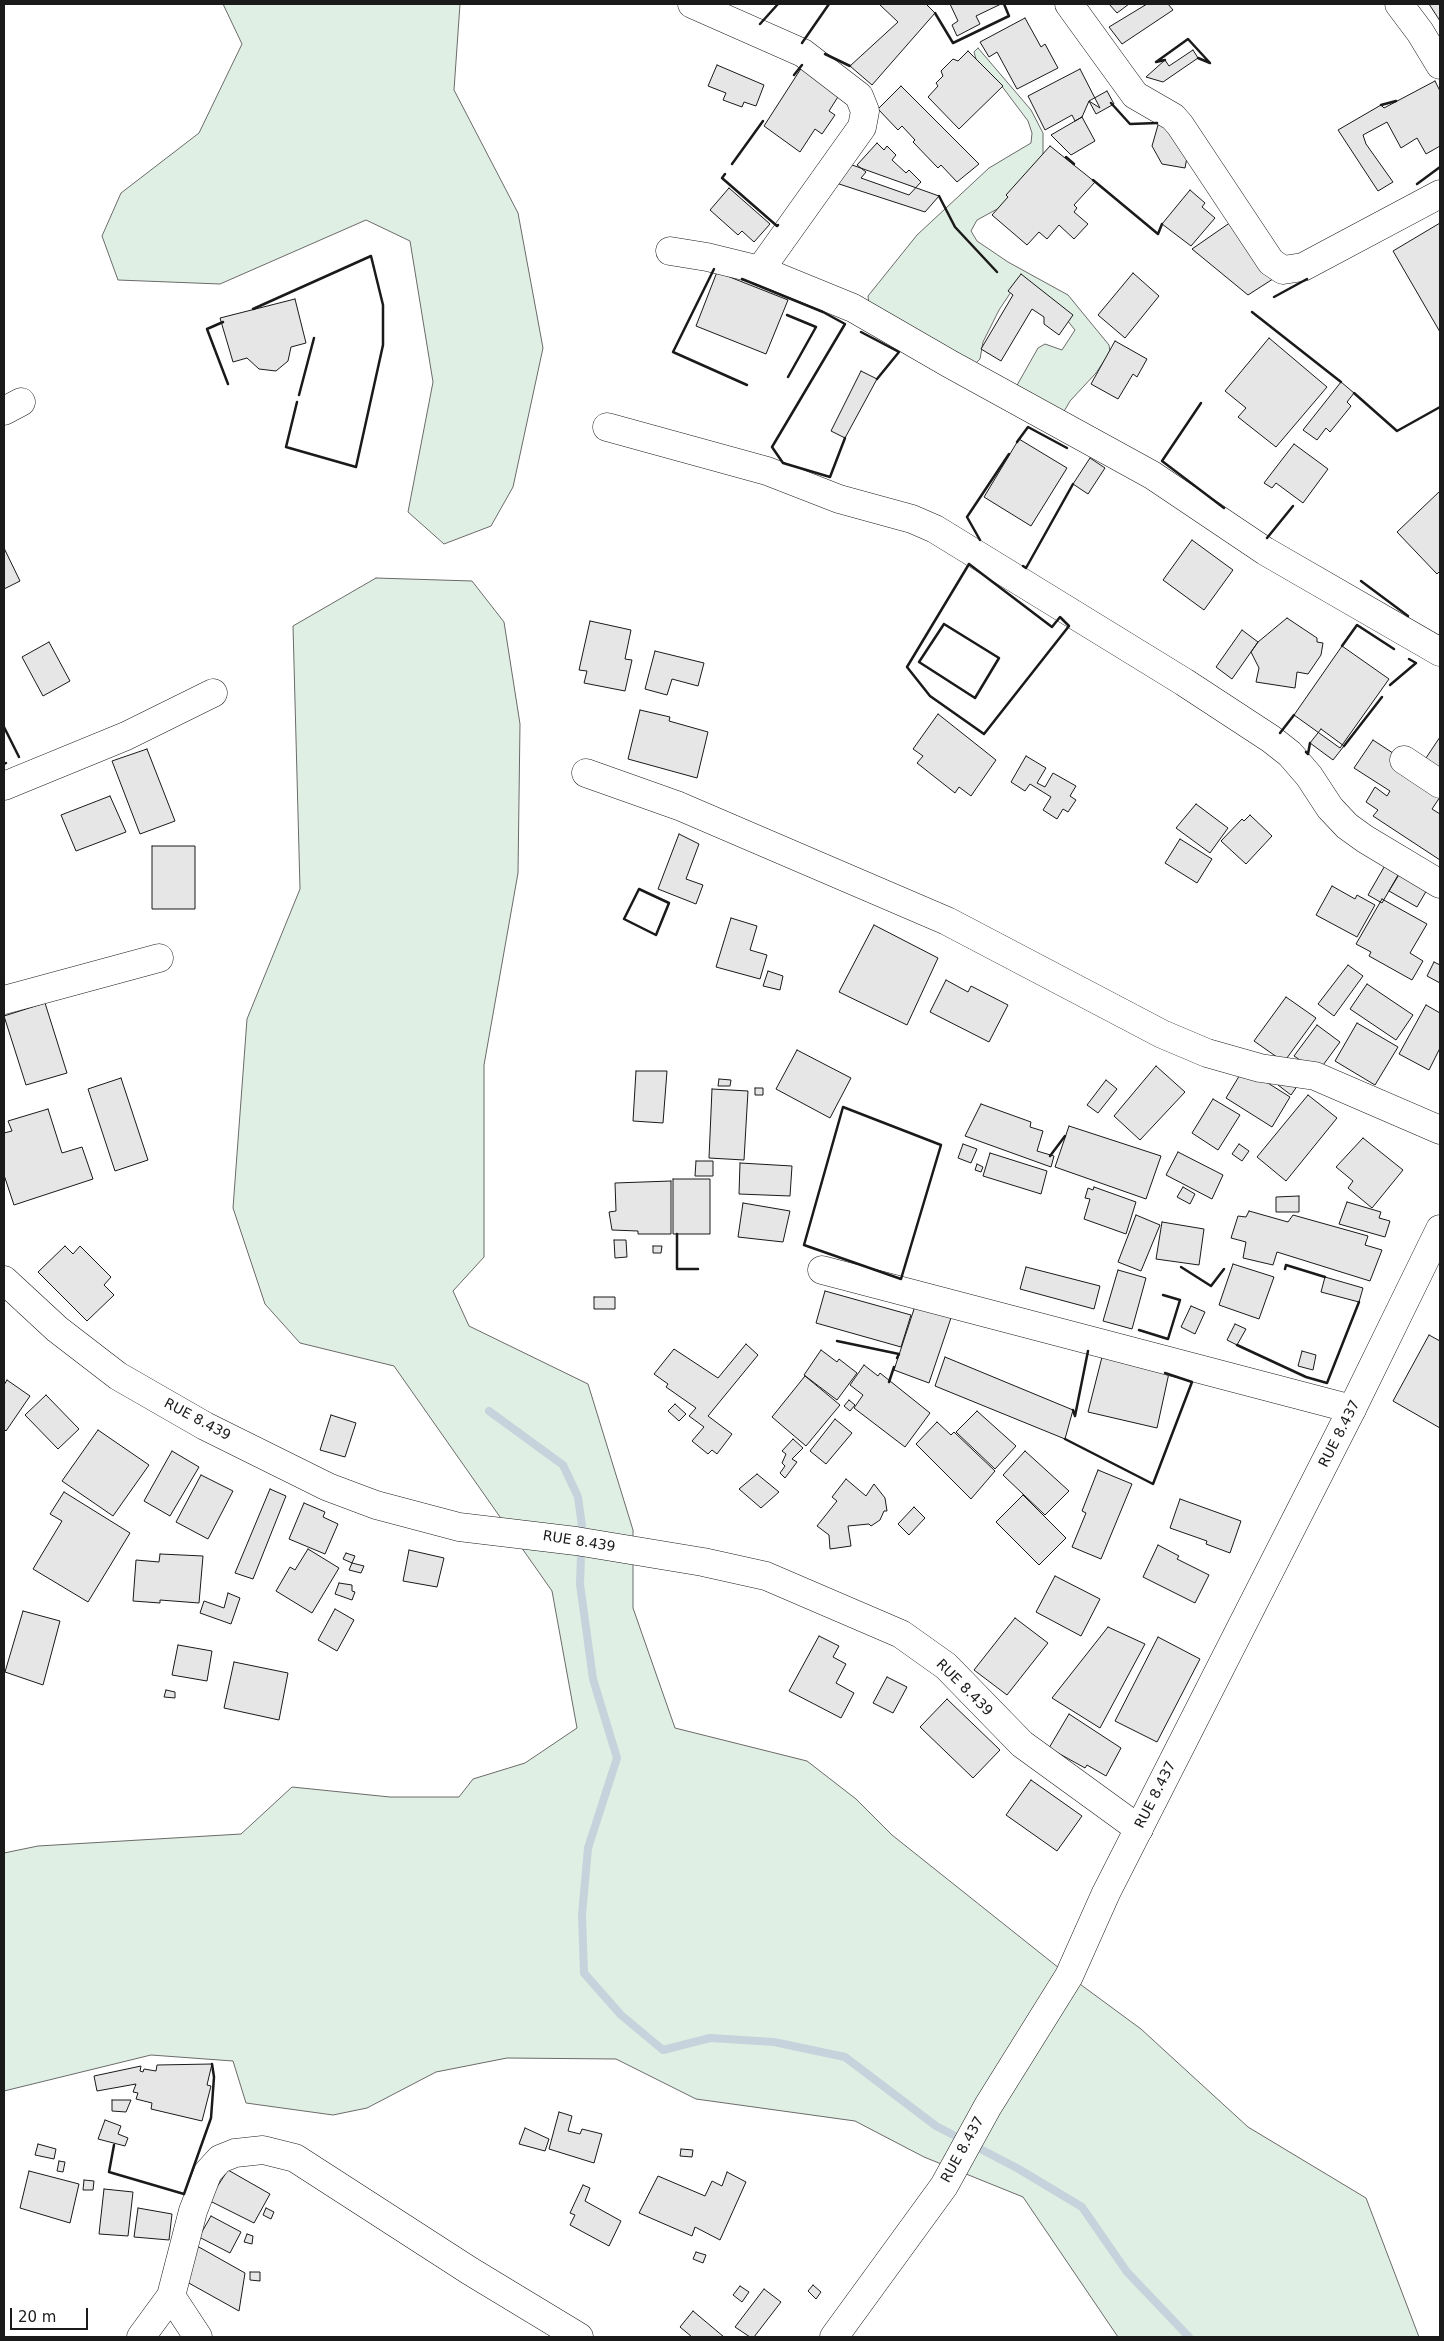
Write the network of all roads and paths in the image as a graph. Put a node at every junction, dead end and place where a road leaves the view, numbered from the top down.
1 (692, 4) edge
2 (1070, 4) edge
3 (1399, 4) edge
4 (1440, 65) edge
5 (1440, 194) edge
6 (670, 251) dead end
7 (760, 270) junction
8 (607, 427) dead end
9 (1440, 652) edge
10 (213, 693) dead end
11 (1404, 760) dead end
12 (586, 773) dead end
13 (1440, 784) edge
14 (4, 786) edge
15 (1440, 884) edge
16 (159, 958) dead end
17 (4, 1000) edge
18 (1440, 1130) edge
19 (1440, 1229) edge
20 (822, 1270) dead end
21 (4, 1280) edge
22 (1352, 1409) junction
23 (1138, 1829) junction
24 (171, 2296) junction
25 (141, 2337) edge
26 (198, 2337) edge
27 (579, 2337) edge
28 (834, 2337) edge

1 - 7 street
2 - 5 street
3 - 4 street
6 - 7 street
7 - 9 street
8 - 15 street
10 - 14 street
11 - 13 street
12 - 18 street
16 - 17 street
19 - 22 street, RUE 8.437
20 - 22 street
21 - 23 street, RUE 8.439
22 - 23 street, RUE 8.437
23 - 28 street, RUE 8.437
24 - 25 street
24 - 26 street
24 - 27 street

